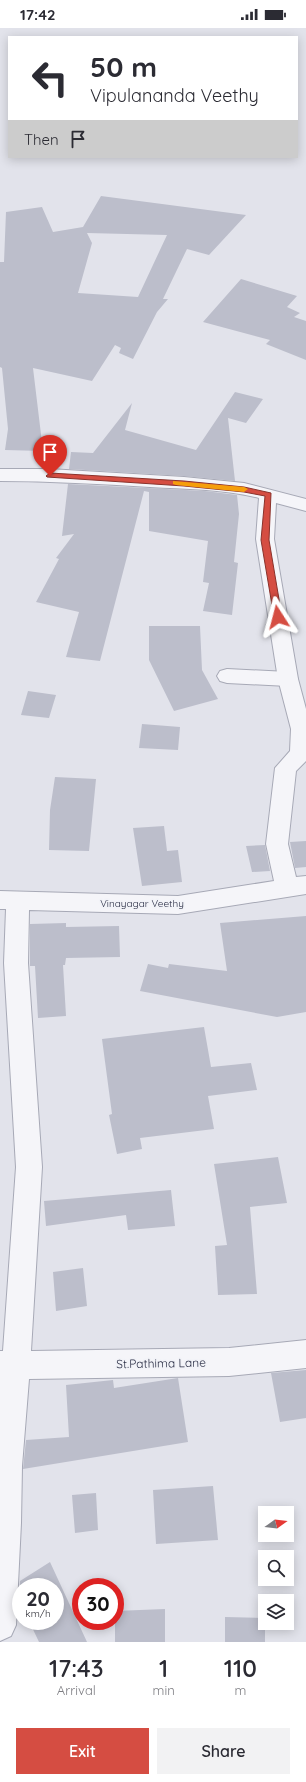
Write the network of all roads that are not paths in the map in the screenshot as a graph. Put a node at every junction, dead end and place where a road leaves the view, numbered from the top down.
1 (0, 475) edge
2 (268, 494) junction
3 (306, 505) edge
4 (227, 676) dead end
5 (288, 679) junction
6 (296, 886) edge
7 (9, 900) edge
8 (306, 1354) edge
9 (8, 1365) edge
10 (0, 1625) edge

1 - 2 street
2 - 3 street
2 - 5 street
4 - 5 street
5 - 6 street
6 - 7 street, Vinayagar Veethy
7 - 9 street
8 - 9 street, St.Pathima Lane
9 - 10 street

